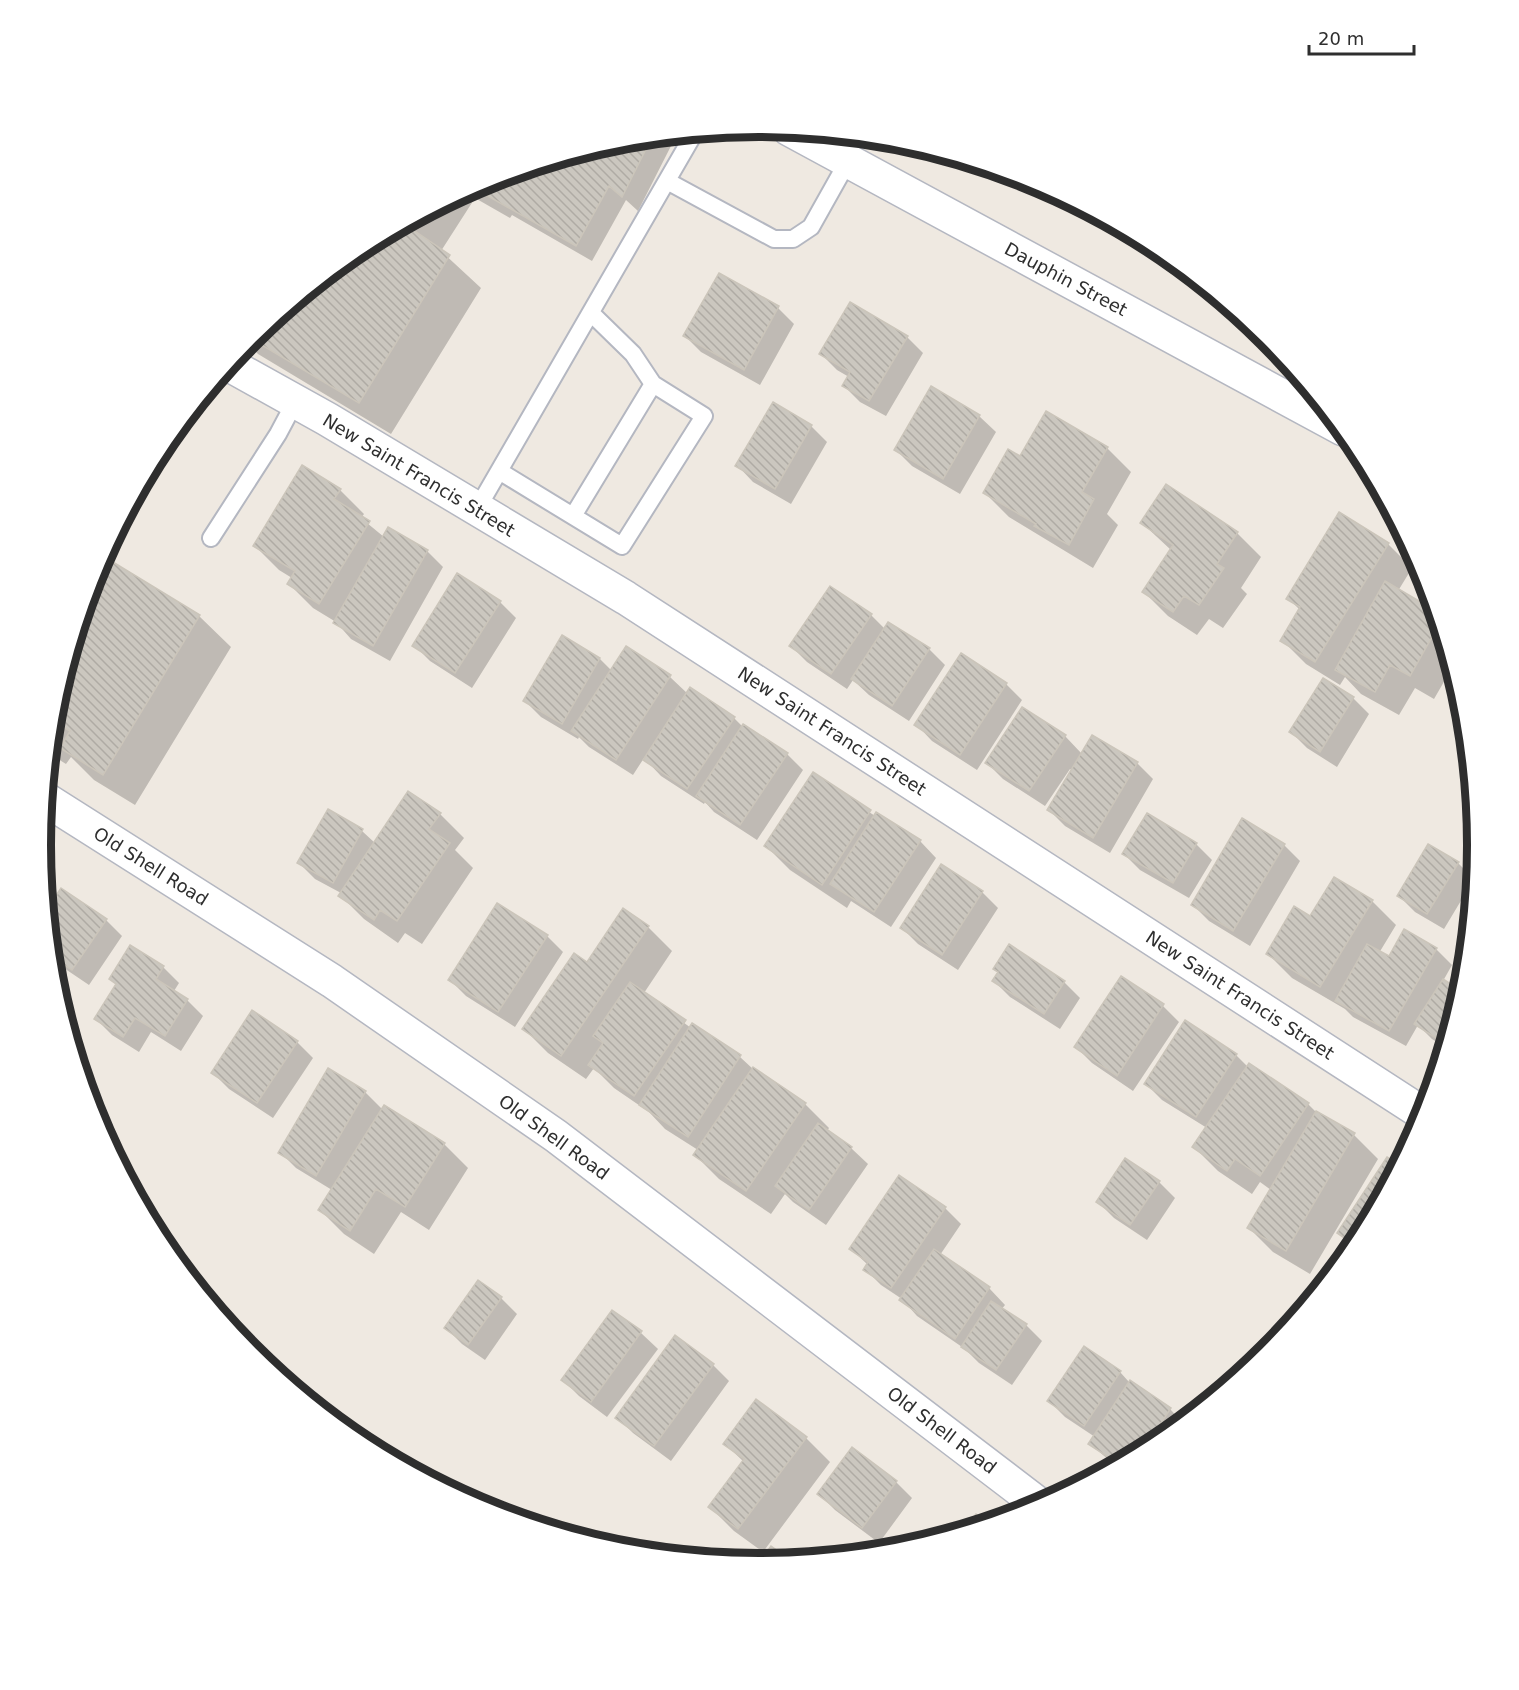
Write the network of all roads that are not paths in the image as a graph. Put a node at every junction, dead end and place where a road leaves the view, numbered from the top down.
1 (806, 138) edge
2 (690, 140) edge
3 (849, 161) junction
4 (667, 181) junction
5 (591, 313) junction
6 (236, 369) edge
7 (653, 384) junction
8 (295, 402) junction
9 (1325, 418) edge
10 (499, 471) junction
11 (477, 509) junction
12 (573, 516) junction
13 (211, 538) dead end
14 (53, 804) edge
15 (1417, 1109) edge
16 (1032, 1499) edge

1 - 3 street, Dauphin Street
2 - 4 lane
3 - 4 lane
3 - 9 street, Dauphin Street
4 - 5 lane
5 - 7 lane
5 - 10 lane
6 - 8 street, New Saint Francis Street
7 - 12 lane
7 - 12 lane
8 - 11 street, New Saint Francis Street
8 - 13 lane
10 - 11 lane
10 - 12 lane
11 - 15 street, New Saint Francis Street
14 - 16 street, Old Shell Road

